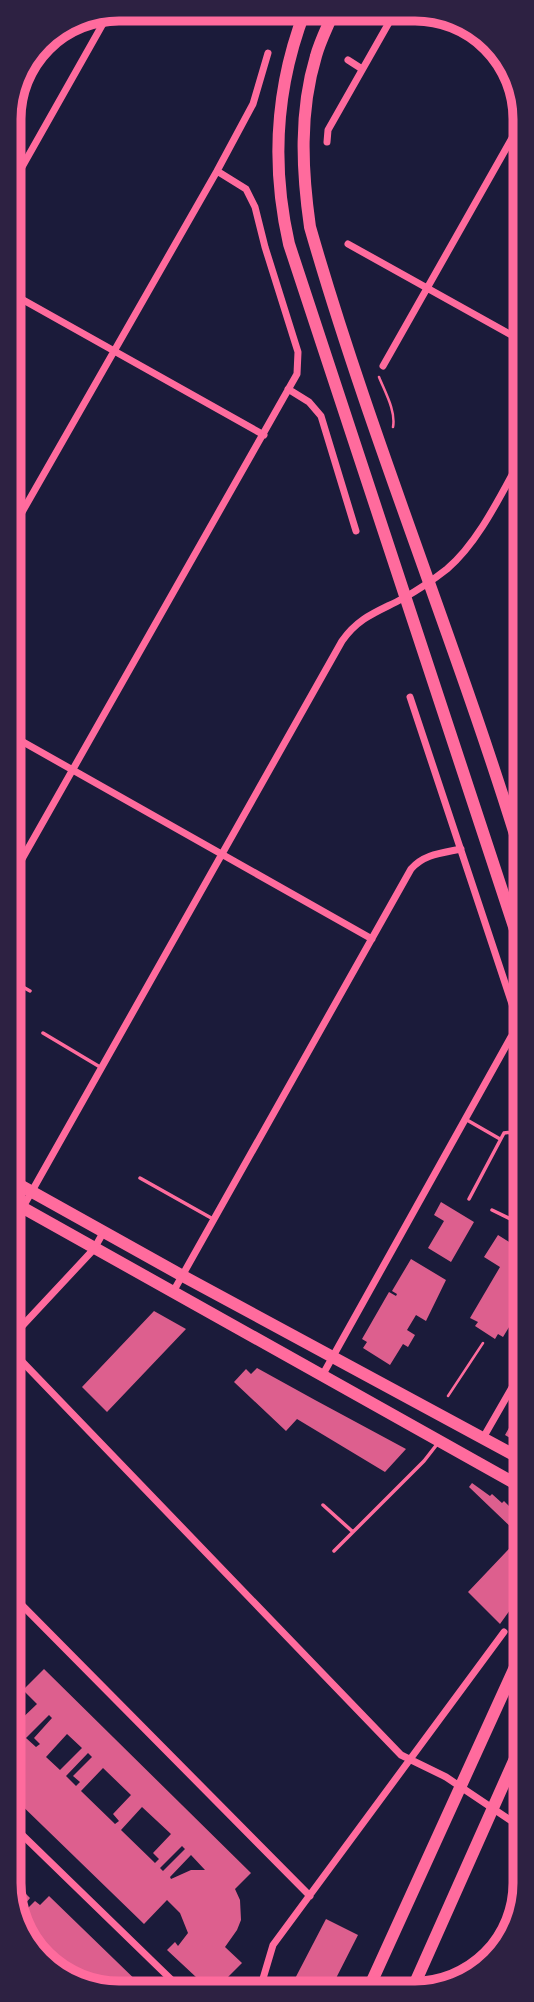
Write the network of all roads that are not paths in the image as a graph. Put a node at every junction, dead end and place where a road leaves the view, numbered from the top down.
1 (302, 21) edge
2 (330, 21) edge
3 (390, 21) edge
4 (104, 23) edge
5 (268, 52) dead end
6 (348, 60) dead end
7 (362, 69) junction
8 (513, 137) edge
9 (327, 142) dead end
10 (21, 169) edge
11 (217, 171) junction
12 (348, 244) dead end
13 (428, 289) junction
14 (21, 299) edge
15 (513, 336) edge
16 (114, 351) junction
17 (380, 367) road end
18 (288, 389) junction
19 (264, 435) junction
20 (513, 472) edge
21 (21, 514) edge
22 (356, 531) dead end
23 (428, 583) junction
24 (404, 598) junction
25 (410, 697) dead end
26 (21, 741) edge
27 (73, 770) junction
28 (513, 828) edge
29 (461, 849) junction
30 (223, 855) junction
31 (21, 861) edge
32 (513, 923) edge
33 (372, 939) junction
34 (21, 986) edge
35 (30, 991) dead end
36 (513, 1006) edge
37 (43, 1033) dead end
38 (513, 1038) edge
39 (102, 1068) junction
40 (467, 1120) junction
41 (513, 1134) edge
42 (500, 1139) junction
43 (140, 1178) dead end
44 (21, 1185) edge
45 (32, 1191) junction
46 (469, 1199) dead end
47 (23, 1208) joint
48 (492, 1210) dead end
49 (214, 1219) junction
50 (513, 1220) edge
51 (104, 1231) junction
52 (94, 1249) junction
53 (181, 1275) junction
54 (173, 1292) junction
55 (21, 1326) edge
56 (333, 1357) junction
57 (21, 1361) edge
58 (322, 1376) junction
59 (513, 1386) edge
60 (483, 1438) junction
61 (439, 1441) junction
62 (513, 1454) edge
63 (513, 1482) edge
64 (323, 1505) dead end
65 (353, 1532) junction
66 (334, 1551) dead end
67 (21, 1604) edge
68 (503, 1632) dead end
69 (513, 1671) edge
70 (411, 1760) junction
71 (513, 1763) edge
72 (460, 1787) junction
73 (493, 1809) junction
74 (513, 1822) edge
75 (21, 1834) edge
76 (310, 1896) junction
77 (173, 1981) edge
78 (263, 1981) edge
79 (372, 1981) edge
80 (416, 1981) edge

1 - 24 main road
2 - 23 main road
3 - 7 street
4 - 10 street
5 - 11 street
6 - 7 street
7 - 9 street
8 - 13 street
11 - 16 street
11 - 18 street
12 - 13 street
13 - 15 street
13 - 17 street
14 - 16 street
16 - 19 street
16 - 21 street
18 - 19 street
18 - 22 street
19 - 27 street
20 - 23 street
23 - 24 street
23 - 28 main road
24 - 30 street
24 - 32 main road
25 - 29 street
26 - 27 street
27 - 30 street
27 - 31 street
29 - 33 street
29 - 36 street
30 - 33 street
30 - 39 street
33 - 49 street
34 - 35 lane
37 - 39 lane
38 - 40 street
39 - 45 street
40 - 42 lane
40 - 56 street
41 - 42 lane
42 - 46 lane
43 - 49 lane
44 - 45 main road
45 - 47 street
45 - 51 main road
47 - 52 main road
48 - 50 lane
49 - 53 street
51 - 52 street
51 - 53 main road
52 - 54 main road
52 - 55 street
53 - 54 street
53 - 56 main road
54 - 58 main road
56 - 58 street
56 - 60 main road
57 - 70 street
58 - 61 main road
59 - 60 street
60 - 62 main road
61 - 63 main road
61 - 65 lane
64 - 65 lane
65 - 66 lane
67 - 76 street
68 - 70 street
69 - 72 main road
70 - 72 street
70 - 76 street
71 - 73 main road
72 - 73 street
72 - 79 main road
73 - 74 street
73 - 80 main road
75 - 77 street
76 - 78 street

